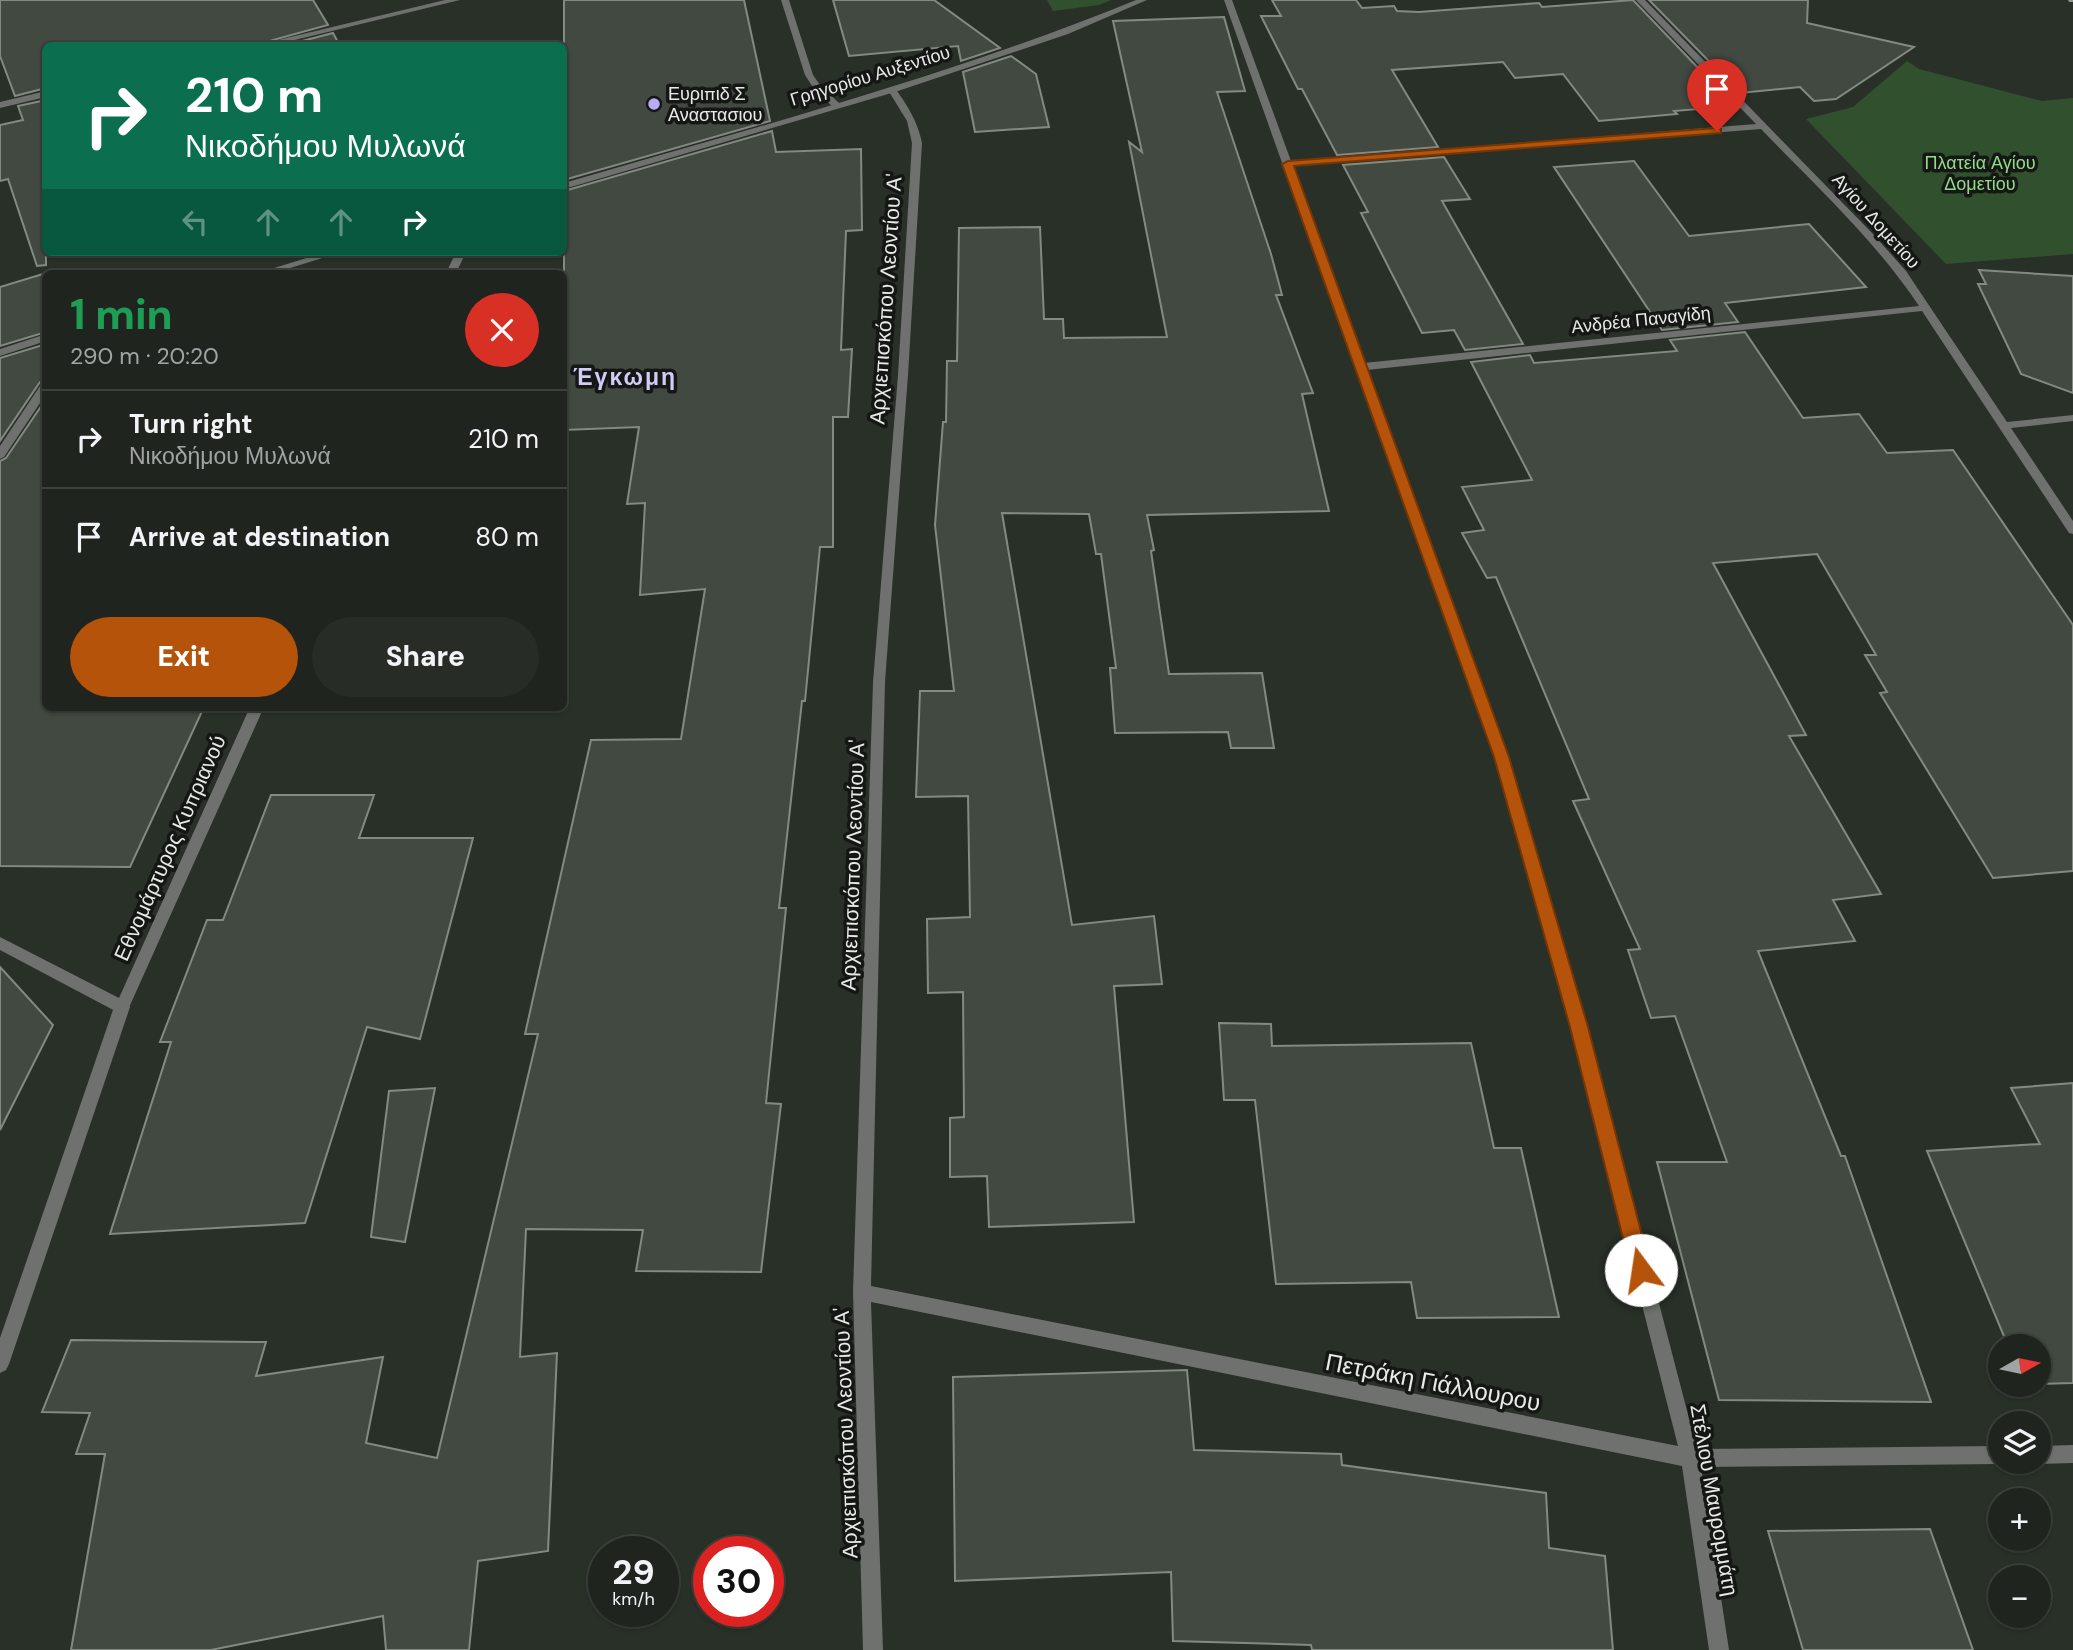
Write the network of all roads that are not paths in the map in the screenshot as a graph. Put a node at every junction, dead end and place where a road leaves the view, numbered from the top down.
1 (456, 0) edge
2 (785, 0) edge
3 (1143, 0) edge
4 (1228, 0) edge
5 (1640, 0) edge
6 (274, 42) edge
7 (892, 90) junction
8 (42, 95) edge
9 (0, 105) edge
10 (836, 105) junction
11 (1763, 127) junction
12 (1288, 164) junction
13 (567, 185) edge
14 (323, 256) edge
15 (274, 270) edge
16 (1924, 308) junction
17 (42, 338) edge
18 (0, 352) edge
19 (1361, 368) junction
20 (42, 391) edge
21 (2073, 418) edge
22 (2002, 426) junction
23 (0, 455) edge
24 (2073, 530) edge
25 (255, 711) edge
26 (0, 943) edge
27 (122, 1007) junction
28 (862, 1292) junction
29 (0, 1364) edge
30 (2073, 1454) edge
31 (1988, 1455) edge
32 (2051, 1455) edge
33 (1690, 1458) junction
34 (873, 1650) edge
35 (1718, 1650) edge

1 - 6 street
2 - 10 street
3 - 7 street, Γρηγορίου Αυξεντίου
4 - 12 street, Στέλιου Μαυρομμάτη
5 - 11 street, Αγίου Δομετίου
7 - 10 street, Γρηγορίου Αυξεντίου
7 - 28 street, Αρχιεπισκόπου Λεοντίου Α'
8 - 9 street
10 - 13 street, Γρηγορίου Αυξεντίου
11 - 12 street
11 - 16 street, Αγίου Δομετίου
12 - 19 street, Στέλιου Μαυρομμάτη
14 - 15 street
16 - 19 street, Ανδρέα Παναγίδη
16 - 22 street, Αγίου Δομετίου
17 - 18 street
19 - 33 street, Στέλιου Μαυρομμάτη
20 - 23 street
21 - 22 street
22 - 24 street, Αγίου Δομετίου
25 - 27 street, Εθνομάρτυρος Κυπριανού
26 - 27 street
27 - 29 street, Εθνομάρτυρος Κυπριανού
28 - 33 street, Πετράκη Γιάλλουρου
28 - 34 street, Αρχιεπισκόπου Λεοντίου Α'
30 - 32 street
31 - 33 street, Πετράκη Γιάλλουρου
33 - 35 street, Στέλιου Μαυρομμάτη

